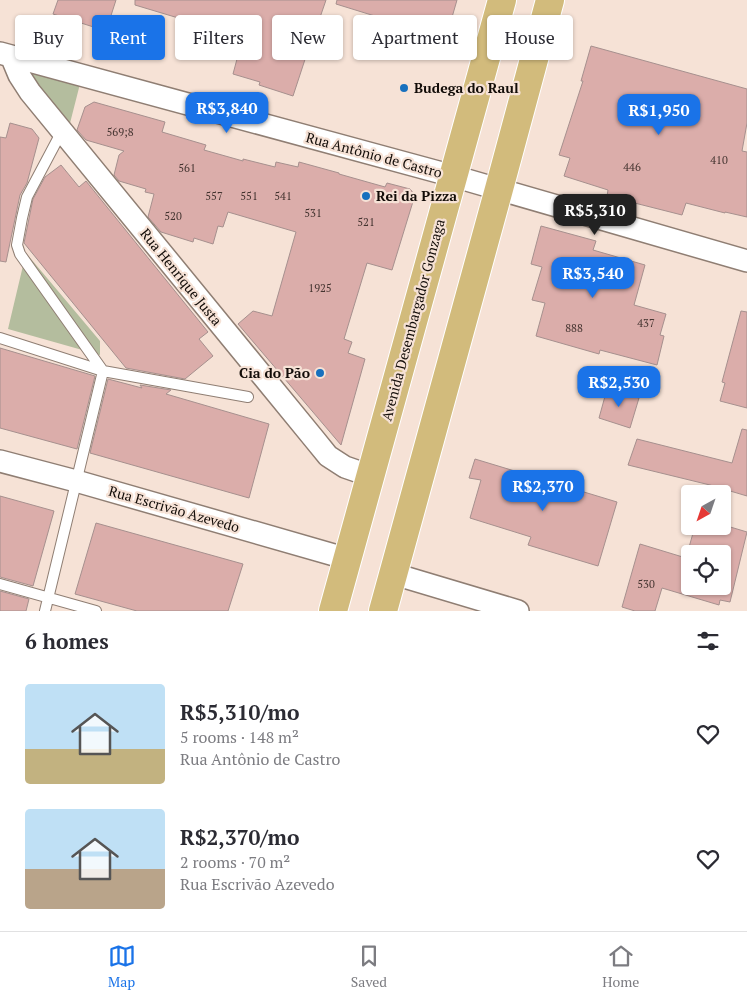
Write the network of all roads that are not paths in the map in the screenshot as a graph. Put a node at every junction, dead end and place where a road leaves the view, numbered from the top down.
1 (502, 0) edge
2 (550, 0) edge
3 (5, 55) edge
4 (62, 131) junction
5 (453, 176) junction
6 (499, 189) junction
7 (747, 262) edge
8 (0, 338) edge
9 (103, 371) junction
10 (248, 397) dead end
11 (0, 461) edge
12 (371, 476) junction
13 (76, 481) junction
14 (348, 560) junction
15 (394, 574) junction
16 (0, 584) edge
17 (48, 597) junction
18 (472, 604) edge
19 (44, 611) edge
20 (96, 611) edge
21 (333, 611) edge
22 (383, 611) edge
23 (518, 611) edge

1 - 5 main road, Avenida Desembargador Gonzaga
2 - 6 main road
3 - 4 street, Rua Henrique Justa
3 - 5 street, Rua Antônio de Castro
4 - 9 lane
4 - 12 street, Rua Henrique Justa
5 - 6 street, Rua Antônio de Castro
5 - 12 main road, Avenida Desembargador Gonzaga
6 - 7 street, Rua Antônio de Castro
6 - 15 main road
8 - 9 lane
9 - 10 lane
9 - 13 lane
11 - 13 street, Rua Escrivão Azevedo
12 - 14 main road, Avenida Desembargador Gonzaga
13 - 14 street, Rua Escrivão Azevedo
13 - 17 lane
14 - 21 main road, Avenida Desembargador Gonzaga
15 - 18 street
15 - 22 main road
16 - 17 lane
17 - 19 lane
17 - 20 lane
18 - 23 street

